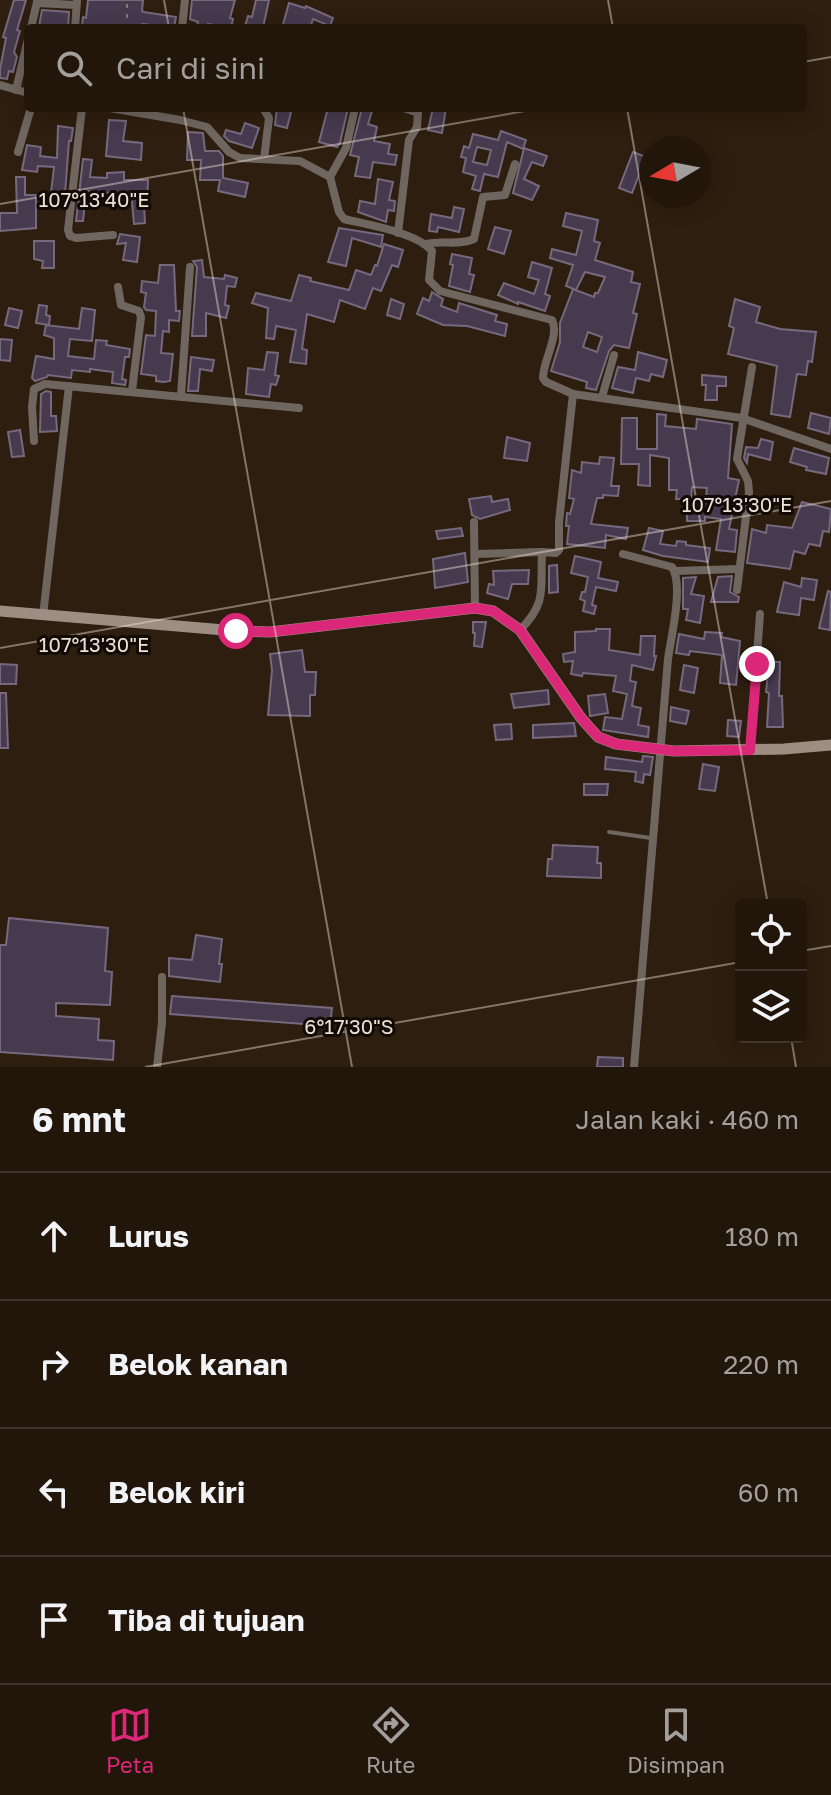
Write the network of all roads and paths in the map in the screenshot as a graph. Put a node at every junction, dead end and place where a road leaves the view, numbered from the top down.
1 (127, 0) edge
2 (185, 0) edge
3 (37, 2) edge
4 (77, 3) edge
5 (32, 24) edge
6 (75, 24) edge
7 (127, 24) edge
8 (182, 24) edge
9 (24, 56) edge
10 (0, 85) edge
11 (16, 90) junction
12 (24, 92) edge
13 (30, 112) edge
14 (82, 112) edge
15 (133, 112) edge
16 (180, 112) edge
17 (265, 112) edge
18 (354, 112) edge
19 (415, 112) edge
20 (180, 120) junction
21 (18, 152) dead end
22 (264, 159) junction
23 (515, 164) dead end
24 (330, 177) junction
25 (398, 233) junction
26 (113, 235) dead end
27 (426, 244) junction
28 (190, 267) dead end
29 (118, 287) dead end
30 (614, 355) dead end
31 (752, 367) dead end
32 (69, 386) junction
33 (132, 391) junction
34 (573, 394) junction
35 (181, 396) junction
36 (602, 397) junction
37 (299, 408) dead end
38 (742, 418) junction
39 (34, 441) dead end
40 (831, 449) edge
41 (474, 522) dead end
42 (542, 552) junction
43 (476, 554) junction
44 (623, 554) dead end
45 (738, 569) junction
46 (676, 571) junction
47 (737, 590) dead end
48 (475, 608) junction
49 (0, 611) edge
50 (760, 614) dead end
51 (43, 616) junction
52 (520, 630) junction
53 (831, 745) edge
54 (661, 748) junction
55 (750, 750) junction
56 (609, 832) dead end
57 (653, 838) junction
58 (162, 977) dead end
59 (157, 1067) edge
60 (634, 1067) edge

1 - 7 path
2 - 8 street
3 - 4 street
3 - 5 street
4 - 6 street
9 - 11 street
10 - 11 street
11 - 12 street
13 - 21 street
14 - 26 street
15 - 20 street
16 - 20 street
17 - 22 street
18 - 24 street
19 - 25 street
20 - 22 street
22 - 24 street
23 - 27 street
24 - 25 street
25 - 27 street
27 - 34 street
28 - 35 street
29 - 33 street
30 - 36 street
31 - 38 street
32 - 33 street
32 - 39 street
32 - 51 street
33 - 35 street
34 - 36 street
34 - 42 street
35 - 37 street
36 - 38 street
38 - 40 street
38 - 45 street
41 - 43 street
42 - 43 street
42 - 52 street
43 - 48 street
44 - 46 street
45 - 46 street
45 - 47 street
46 - 54 street
48 - 51 street
48 - 52 street
49 - 51 street
50 - 55 street
52 - 54 street
53 - 55 street
54 - 55 street
54 - 57 street
56 - 57 lane
57 - 60 street
58 - 59 street

